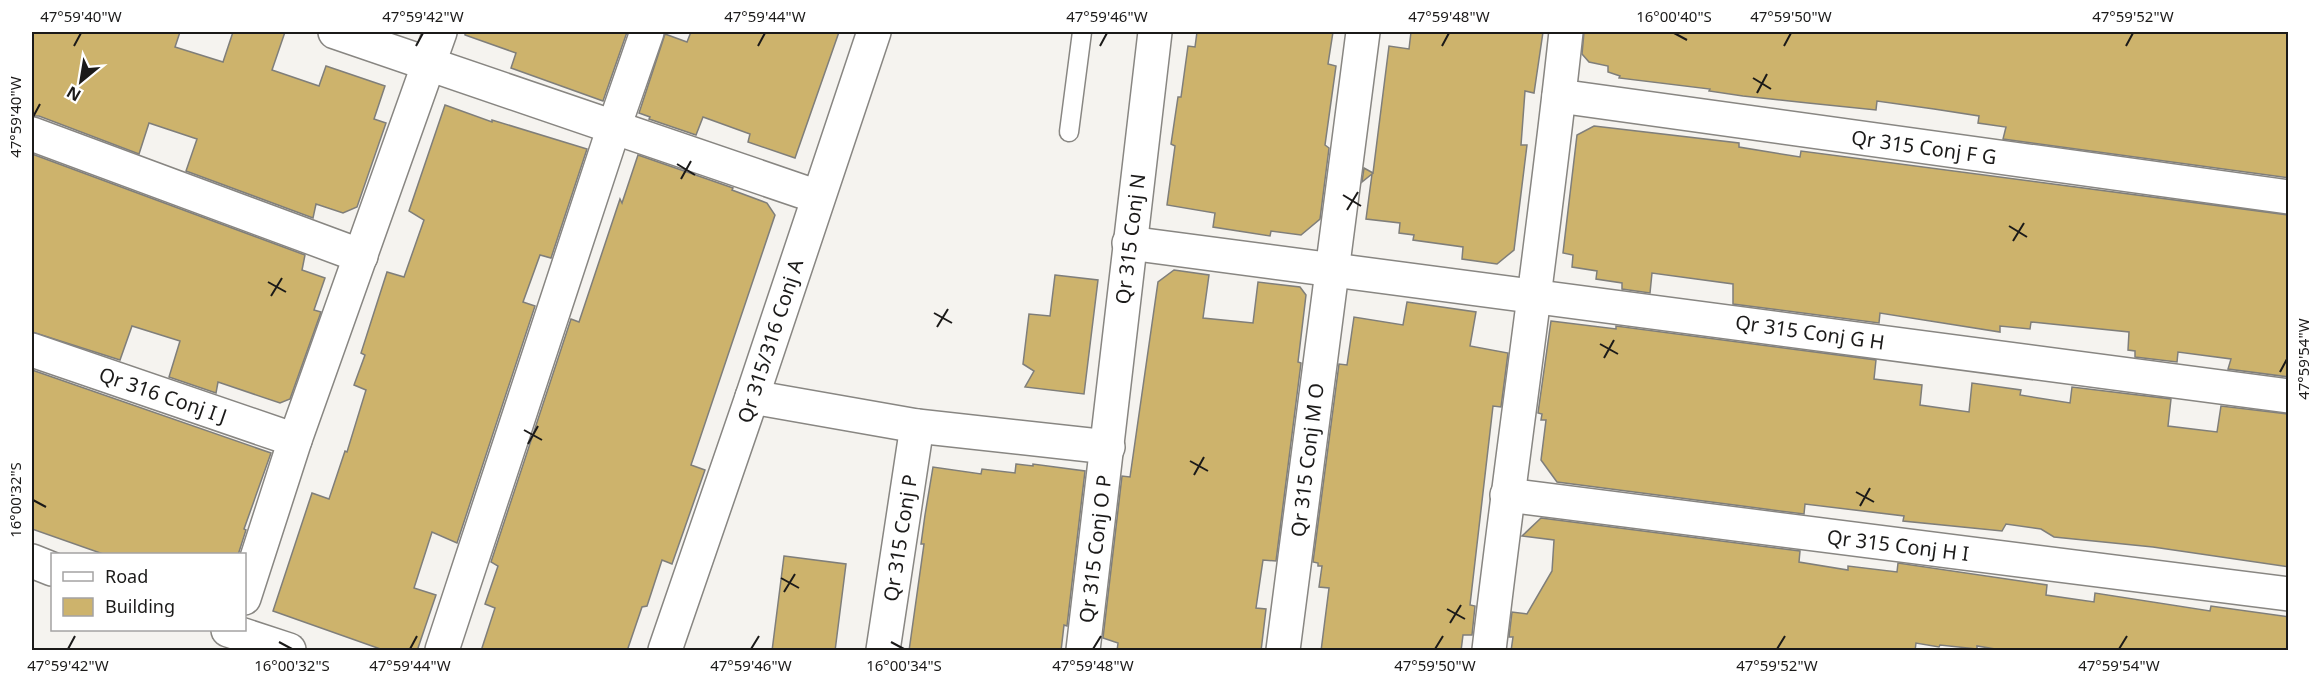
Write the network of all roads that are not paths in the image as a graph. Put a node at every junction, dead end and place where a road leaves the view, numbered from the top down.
1 (335, 32) edge
2 (440, 32) edge
3 (647, 32) edge
4 (874, 32) edge
5 (1082, 32) edge
6 (1155, 32) edge
7 (1363, 32) edge
8 (1566, 32) edge
9 (428, 64) junction
10 (1559, 96) junction
11 (614, 127) junction
12 (1069, 132) dead end
13 (32, 134) edge
14 (818, 197) junction
15 (2289, 197) edge
16 (1129, 243) junction
17 (361, 256) junction
18 (1332, 269) junction
19 (1534, 295) junction
20 (32, 350) edge
21 (2289, 396) edge
22 (752, 397) junction
23 (917, 426) junction
24 (295, 440) junction
25 (1108, 447) junction
26 (1507, 495) junction
27 (32, 561) edge
28 (51, 569) edge
29 (246, 592) edge
30 (2289, 594) edge
31 (235, 631) edge
32 (289, 651) edge
33 (442, 651) edge
34 (665, 651) edge
35 (883, 651) edge
36 (1083, 651) edge
37 (1283, 651) edge
38 (1489, 651) edge

1 - 9 street
2 - 9 street
3 - 11 street
4 - 14 street, Qr 315/316 Conj A
5 - 12 lane
6 - 16 street, Qr 315 Conj N
7 - 18 street, Qr 315 Conj M O
8 - 10 street
9 - 11 street
9 - 17 street
10 - 15 street, Qr 315 Conj F G
10 - 19 street
11 - 14 street
11 - 33 street
13 - 17 street
14 - 22 street, Qr 315/316 Conj A
16 - 18 street, Qr 315 Conj G H
16 - 25 street, Qr 315 Conj N
17 - 24 street
18 - 19 street, Qr 315 Conj G H
18 - 37 street, Qr 315 Conj M O
19 - 21 street, Qr 315 Conj G H
19 - 26 street
20 - 24 street, Qr 316 Conj I J
22 - 23 street
22 - 34 street, Qr 315/316 Conj A
23 - 25 street
23 - 35 street, Qr 315 Conj P
24 - 29 street
25 - 36 street, Qr 315 Conj O P
26 - 30 street, Qr 315 Conj H I
26 - 38 street
27 - 28 street
31 - 32 street

